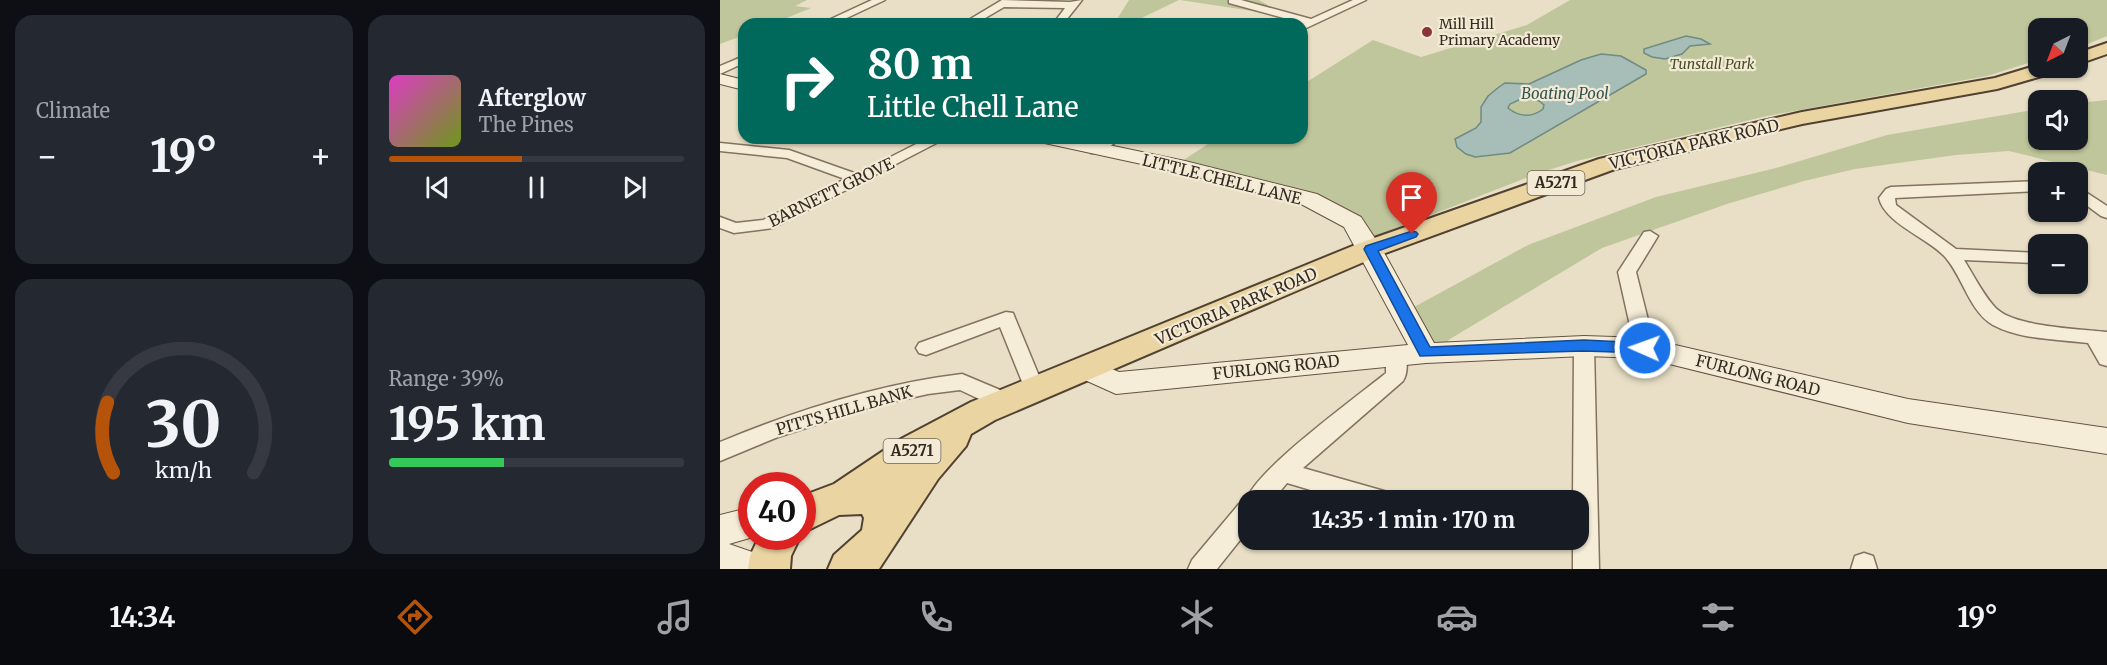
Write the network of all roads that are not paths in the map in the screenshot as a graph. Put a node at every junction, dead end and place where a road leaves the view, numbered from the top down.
1 (880, 0) edge
2 (1361, 0) edge
3 (1233, 1) edge
4 (1007, 2) edge
5 (1075, 3) edge
6 (839, 18) edge
7 (978, 18) edge
8 (1063, 18) edge
9 (1288, 18) edge
10 (1308, 24) edge
11 (2107, 48) edge
12 (2088, 55) edge
13 (738, 62) edge
14 (720, 70) edge
15 (2028, 74) edge
16 (720, 79) edge
17 (738, 84) edge
18 (927, 144) edge
19 (1072, 144) edge
20 (1105, 144) edge
21 (720, 147) edge
22 (1096, 150) junction
23 (858, 179) junction
24 (2028, 186) edge
25 (2088, 199) edge
26 (2107, 213) edge
27 (720, 222) edge
28 (1650, 236) dead end
29 (1370, 249) junction
30 (1952, 254) junction
31 (2028, 258) edge
32 (2100, 338) edge
33 (1584, 346) junction
34 (926, 348) dead end
35 (1645, 348) junction
36 (1426, 353) junction
37 (1396, 356) junction
38 (2107, 359) edge
39 (1086, 369) junction
40 (1007, 400) junction
41 (2107, 441) edge
42 (720, 452) edge
43 (1282, 472) junction
44 (1266, 490) edge
45 (1345, 490) edge
46 (819, 506) edge
47 (1238, 524) edge
48 (738, 526) edge
49 (720, 531) edge
50 (772, 550) edge
51 (868, 553) edge
52 (720, 558) edge
53 (754, 569) edge
54 (770, 569) edge
55 (1201, 569) edge
56 (1586, 569) edge

1 - 6 street
2 - 10 street
3 - 9 street
4 - 5 street
4 - 7 street
5 - 8 street
11 - 12 main road
13 - 14 street
15 - 29 main road, VICTORIA PARK ROAD / A5271
16 - 17 street
18 - 23 street, BARNETT GROVE
19 - 22 street, LITTLE CHELL LANE
20 - 22 street
21 - 23 street
22 - 29 street, LITTLE CHELL LANE
23 - 27 street, BARNETT GROVE
24 - 30 street
25 - 26 street
28 - 35 street
29 - 36 street, LITTLE CHELL LANE
29 - 39 main road, VICTORIA PARK ROAD / A5271
30 - 31 street
30 - 32 street
32 - 38 street
33 - 35 street, FURLONG ROAD
33 - 36 street, FURLONG ROAD
33 - 56 street
34 - 40 street
35 - 41 street, FURLONG ROAD
36 - 37 street, FURLONG ROAD
37 - 39 street, FURLONG ROAD
37 - 43 street
39 - 40 main road, VICTORIA PARK ROAD / A5271
40 - 42 street, PITTS HILL BANK
40 - 46 main road, VICTORIA PARK ROAD / A5271
40 - 51 main road, VICTORIA PARK ROAD / A5271
43 - 44 street
43 - 45 street
46 - 51 main road
47 - 55 street
48 - 49 street
50 - 54 main road
52 - 53 street

